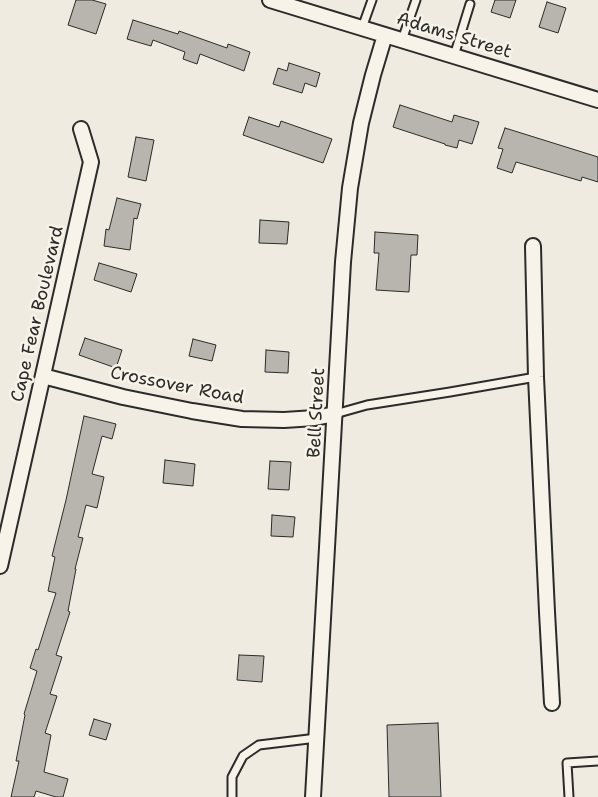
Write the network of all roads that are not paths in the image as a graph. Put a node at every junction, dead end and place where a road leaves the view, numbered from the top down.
1 (270, 0) edge
2 (372, 0) edge
3 (416, 0) edge
4 (470, 4) dead end
5 (362, 28) junction
6 (385, 35) junction
7 (402, 40) junction
8 (454, 56) junction
9 (598, 100) edge
10 (81, 129) dead end
11 (533, 246) dead end
12 (43, 376) junction
13 (536, 377) junction
14 (335, 414) junction
15 (0, 566) edge
16 (552, 703) dead end
17 (317, 738) junction
18 (598, 761) edge
19 (232, 797) edge
20 (313, 797) edge
21 (569, 797) edge

1 - 5 street, Adams Street
2 - 5 lane
3 - 7 lane
4 - 8 lane
5 - 6 street, Adams Street
6 - 7 street, Adams Street
6 - 14 street, Bell Street
7 - 8 street, Adams Street
8 - 9 street, Adams Street
10 - 12 street, Cape Fear Boulevard
11 - 13 street
12 - 14 street, Crossover Road
12 - 15 street, Cape Fear Boulevard
13 - 14 lane
13 - 16 street
14 - 17 street, Bell Street
17 - 19 lane
17 - 20 street, Bell Street
18 - 21 lane

